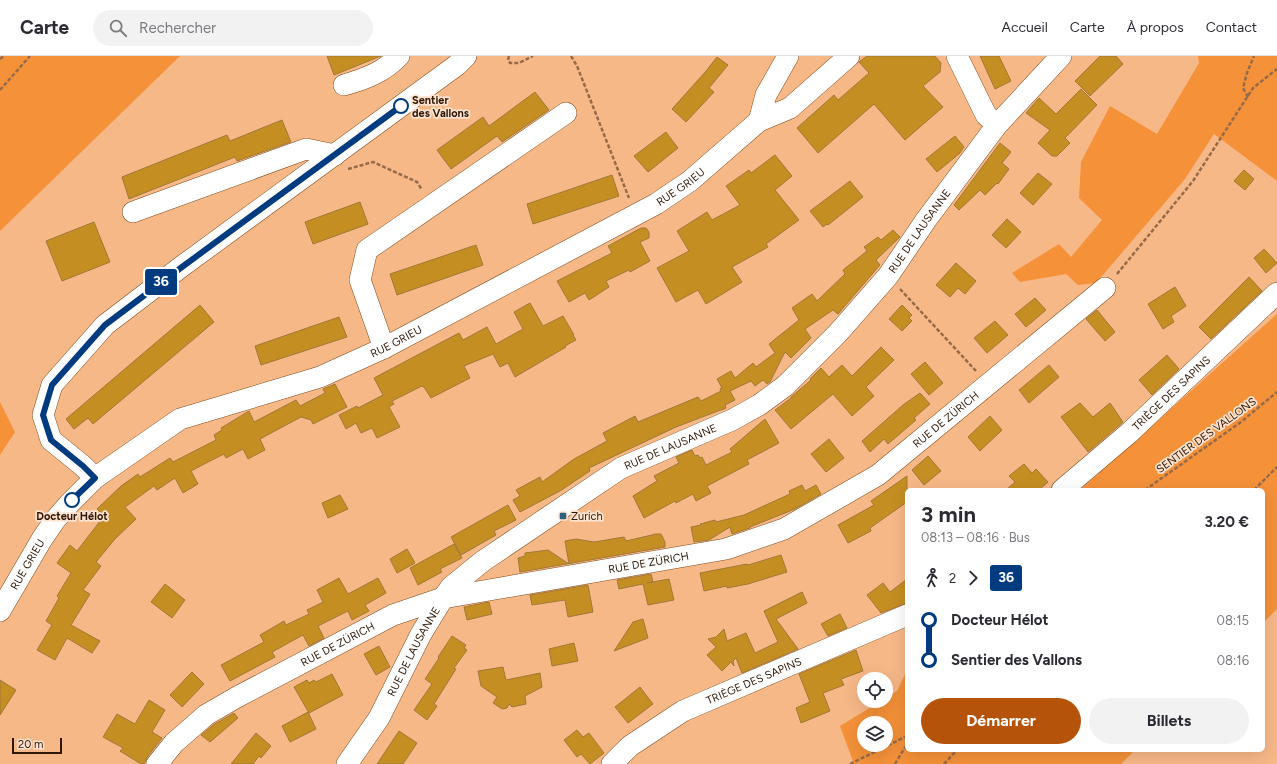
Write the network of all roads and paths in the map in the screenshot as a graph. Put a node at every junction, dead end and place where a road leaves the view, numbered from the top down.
1 (4, 56) edge
2 (30, 56) edge
3 (399, 56) edge
4 (466, 56) edge
5 (509, 56) edge
6 (533, 56) edge
7 (571, 56) edge
8 (788, 56) edge
9 (849, 56) edge
10 (957, 56) edge
11 (1061, 56) edge
12 (1254, 56) edge
13 (0, 59) edge
14 (1277, 69) edge
15 (344, 86) dead end
16 (0, 90) edge
17 (1248, 97) junction
18 (566, 113) dead end
19 (759, 121) junction
20 (997, 125) junction
21 (339, 162) junction
22 (432, 205) junction
23 (134, 212) dead end
24 (635, 215) junction
25 (888, 276) junction
26 (1105, 288) joint
27 (1277, 293) edge
28 (384, 348) junction
29 (988, 384) junction
30 (1277, 392) edge
31 (1277, 467) edge
32 (95, 478) junction
33 (1064, 488) edge
34 (1148, 488) edge
35 (1256, 488) edge
36 (443, 598) junction
37 (0, 611) edge
38 (905, 616) edge
39 (905, 737) edge
40 (905, 747) edge
41 (955, 752) edge
42 (157, 764) edge
43 (347, 764) edge
44 (612, 764) edge
45 (850, 764) edge
46 (895, 764) edge
47 (944, 764) edge

1 - 13 path
2 - 16 path
3 - 15 street
4 - 21 street
5 - 6 path
7 - 24 path
8 - 19 street
9 - 19 street, RUE GRIEU
10 - 20 street
11 - 20 street, RUE DE LAUSANNE
12 - 17 path
14 - 17 path
17 - 26 path
18 - 22 street
19 - 24 street, RUE GRIEU
20 - 25 street, RUE DE LAUSANNE
21 - 22 path
21 - 23 street
21 - 32 street
22 - 28 street
24 - 28 street, RUE GRIEU
25 - 29 path
25 - 36 street, RUE DE LAUSANNE
26 - 29 street, RUE DE ZÜRICH
27 - 33 street, TRIÈGE DES SAPINS
28 - 32 street, RUE GRIEU
29 - 36 street, RUE DE ZÜRICH
30 - 34 path, SENTIER DES VALLONS
31 - 35 path
32 - 37 street, RUE GRIEU
36 - 42 street, RUE DE ZÜRICH
36 - 43 street, RUE DE LAUSANNE
38 - 44 street, TRIÈGE DES SAPINS
39 - 45 path
40 - 46 path
41 - 47 path

